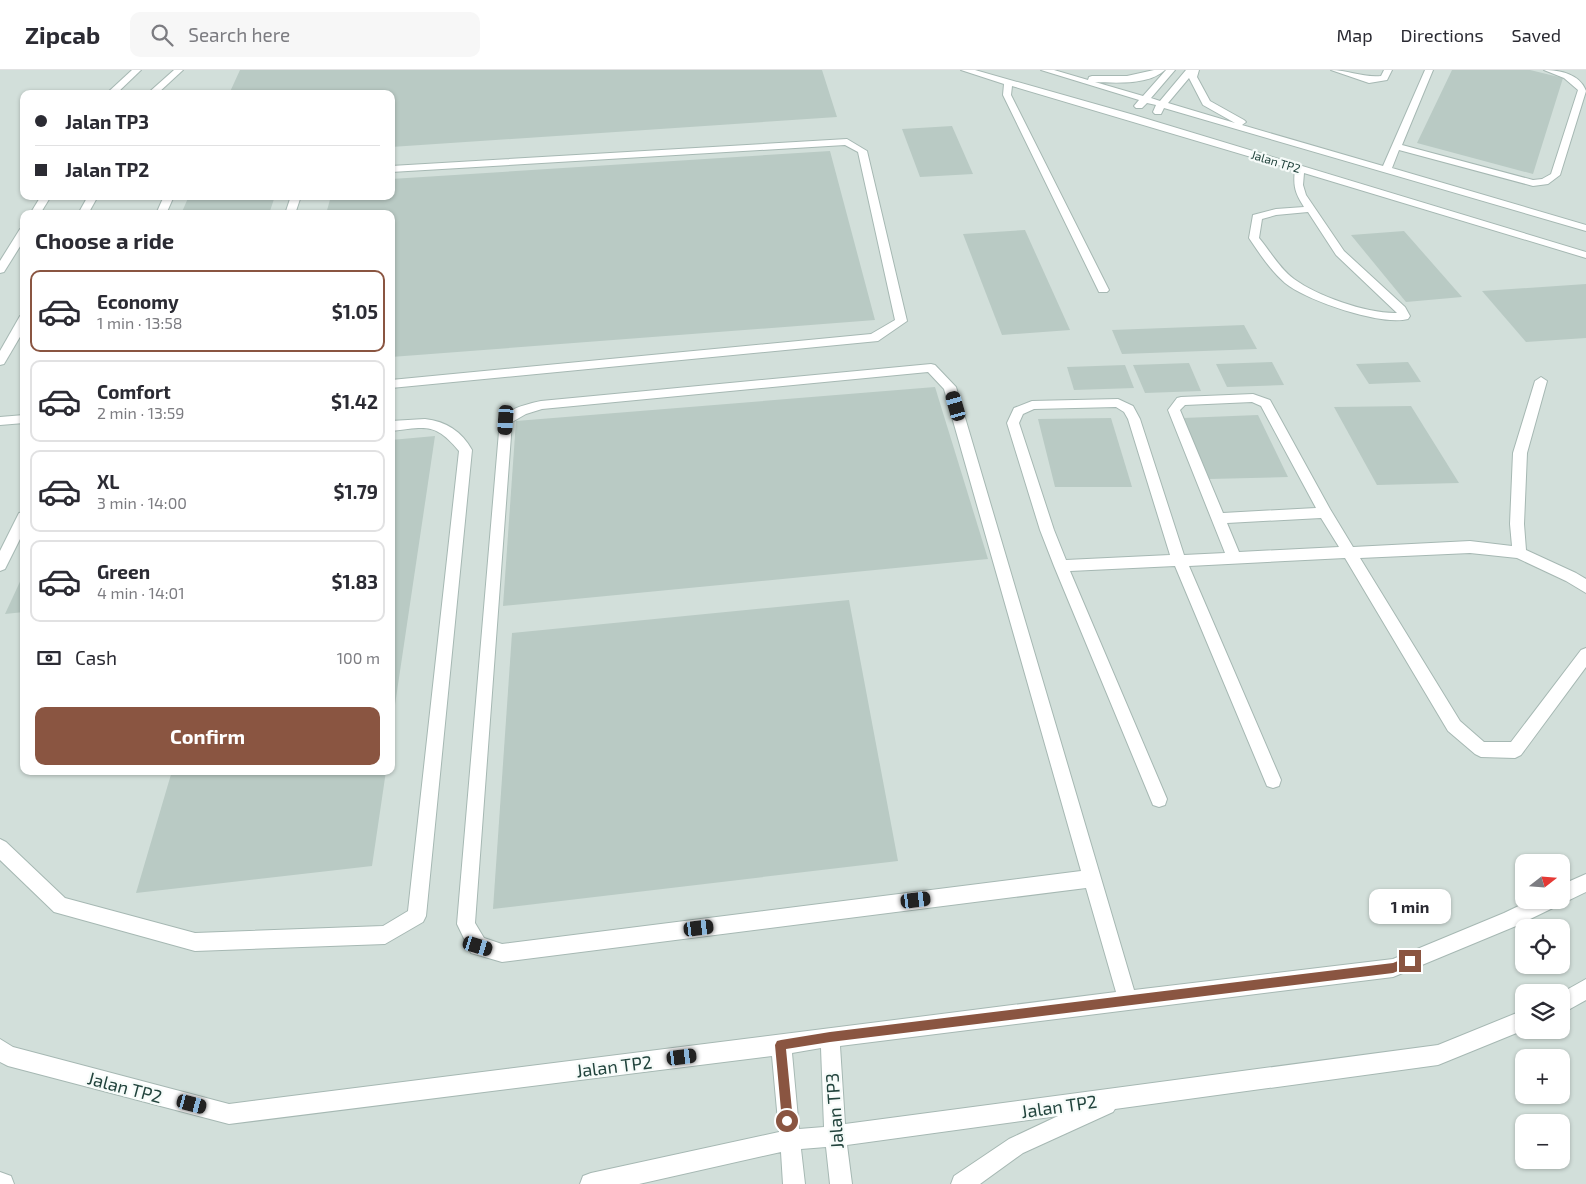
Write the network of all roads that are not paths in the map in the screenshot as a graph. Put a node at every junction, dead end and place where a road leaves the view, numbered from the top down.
1 (137, 70) edge
2 (179, 70) edge
3 (965, 70) edge
4 (1045, 70) edge
5 (1161, 70) edge
6 (1172, 70) edge
7 (1193, 70) edge
8 (1335, 70) edge
9 (1388, 70) edge
10 (1429, 70) edge
11 (1548, 70) edge
12 (1070, 77) junction
13 (1008, 83) junction
14 (114, 90) edge
15 (156, 90) edge
16 (1143, 99) junction
17 (1161, 104) junction
18 (1131, 117) junction
19 (1153, 124) junction
20 (1266, 136) junction
21 (1396, 146) junction
22 (395, 169) edge
23 (1300, 169) junction
24 (1386, 170) junction
25 (1311, 209) junction
26 (1586, 228) edge
27 (20, 238) edge
28 (1586, 256) edge
29 (0, 270) edge
30 (1103, 290) dead end
31 (20, 326) edge
32 (0, 361) edge
33 (1541, 381) dead end
34 (395, 384) edge
35 (20, 419) edge
36 (0, 421) edge
37 (395, 426) edge
38 (1325, 513) junction
39 (1220, 518) junction
40 (20, 525) edge
41 (1349, 552) junction
42 (1519, 553) junction
43 (1234, 557) junction
44 (1179, 560) junction
45 (0, 565) edge
46 (1061, 566) junction
47 (1586, 587) edge
48 (1586, 655) edge
49 (1274, 780) dead end
50 (1159, 799) dead end
51 (0, 848) edge
52 (1093, 878) junction
53 (1586, 883) edge
54 (1570, 891) edge
55 (1533, 909) edge
56 (1586, 989) edge
57 (1570, 999) edge
58 (1128, 1000) junction
59 (1515, 1024) edge
60 (830, 1037) junction
61 (781, 1045) junction
62 (0, 1049) edge
63 (1121, 1098) junction
64 (834, 1136) junction
65 (789, 1140) junction
66 (591, 1184) edge
67 (794, 1184) edge
68 (841, 1184) edge
69 (962, 1184) edge

1 - 14 street
2 - 15 street
3 - 13 street, Jalan TP2
4 - 12 street, Jalan TP2
5 - 12 street
6 - 16 street
7 - 17 street
7 - 20 street
8 - 9 street
10 - 21 street
11 - 21 street
12 - 16 street, Jalan TP2
13 - 18 street, Jalan TP2
13 - 30 street
16 - 17 street, Jalan TP2
16 - 18 street
17 - 19 street
17 - 20 street, Jalan TP2
18 - 19 street, Jalan TP2
19 - 23 street, Jalan TP2
20 - 24 street, Jalan TP2
21 - 24 street
22 - 34 street
23 - 25 street
23 - 28 street, Jalan TP2
24 - 26 street, Jalan TP2
25 - 25 street
27 - 29 street
31 - 32 street
33 - 42 street
35 - 36 street
37 - 51 street
38 - 39 street
38 - 39 street
38 - 41 street
39 - 43 street
40 - 45 street
41 - 42 street
41 - 43 street
41 - 48 street
42 - 47 street
43 - 44 street
44 - 46 street
44 - 46 street
44 - 49 street
46 - 50 street
52 - 52 street
52 - 58 street
53 - 54 street
55 - 58 street, Jalan TP2
56 - 57 street
58 - 60 street, Jalan TP2
59 - 63 street, Jalan TP2
60 - 61 street, Jalan TP2
60 - 64 street, Jalan TP3
61 - 62 street, Jalan TP2
61 - 65 street
63 - 64 street, Jalan TP2
63 - 69 street
64 - 65 street, Jalan TP2
64 - 68 street, Jalan TP3
65 - 66 street, Jalan TP2
65 - 67 street

